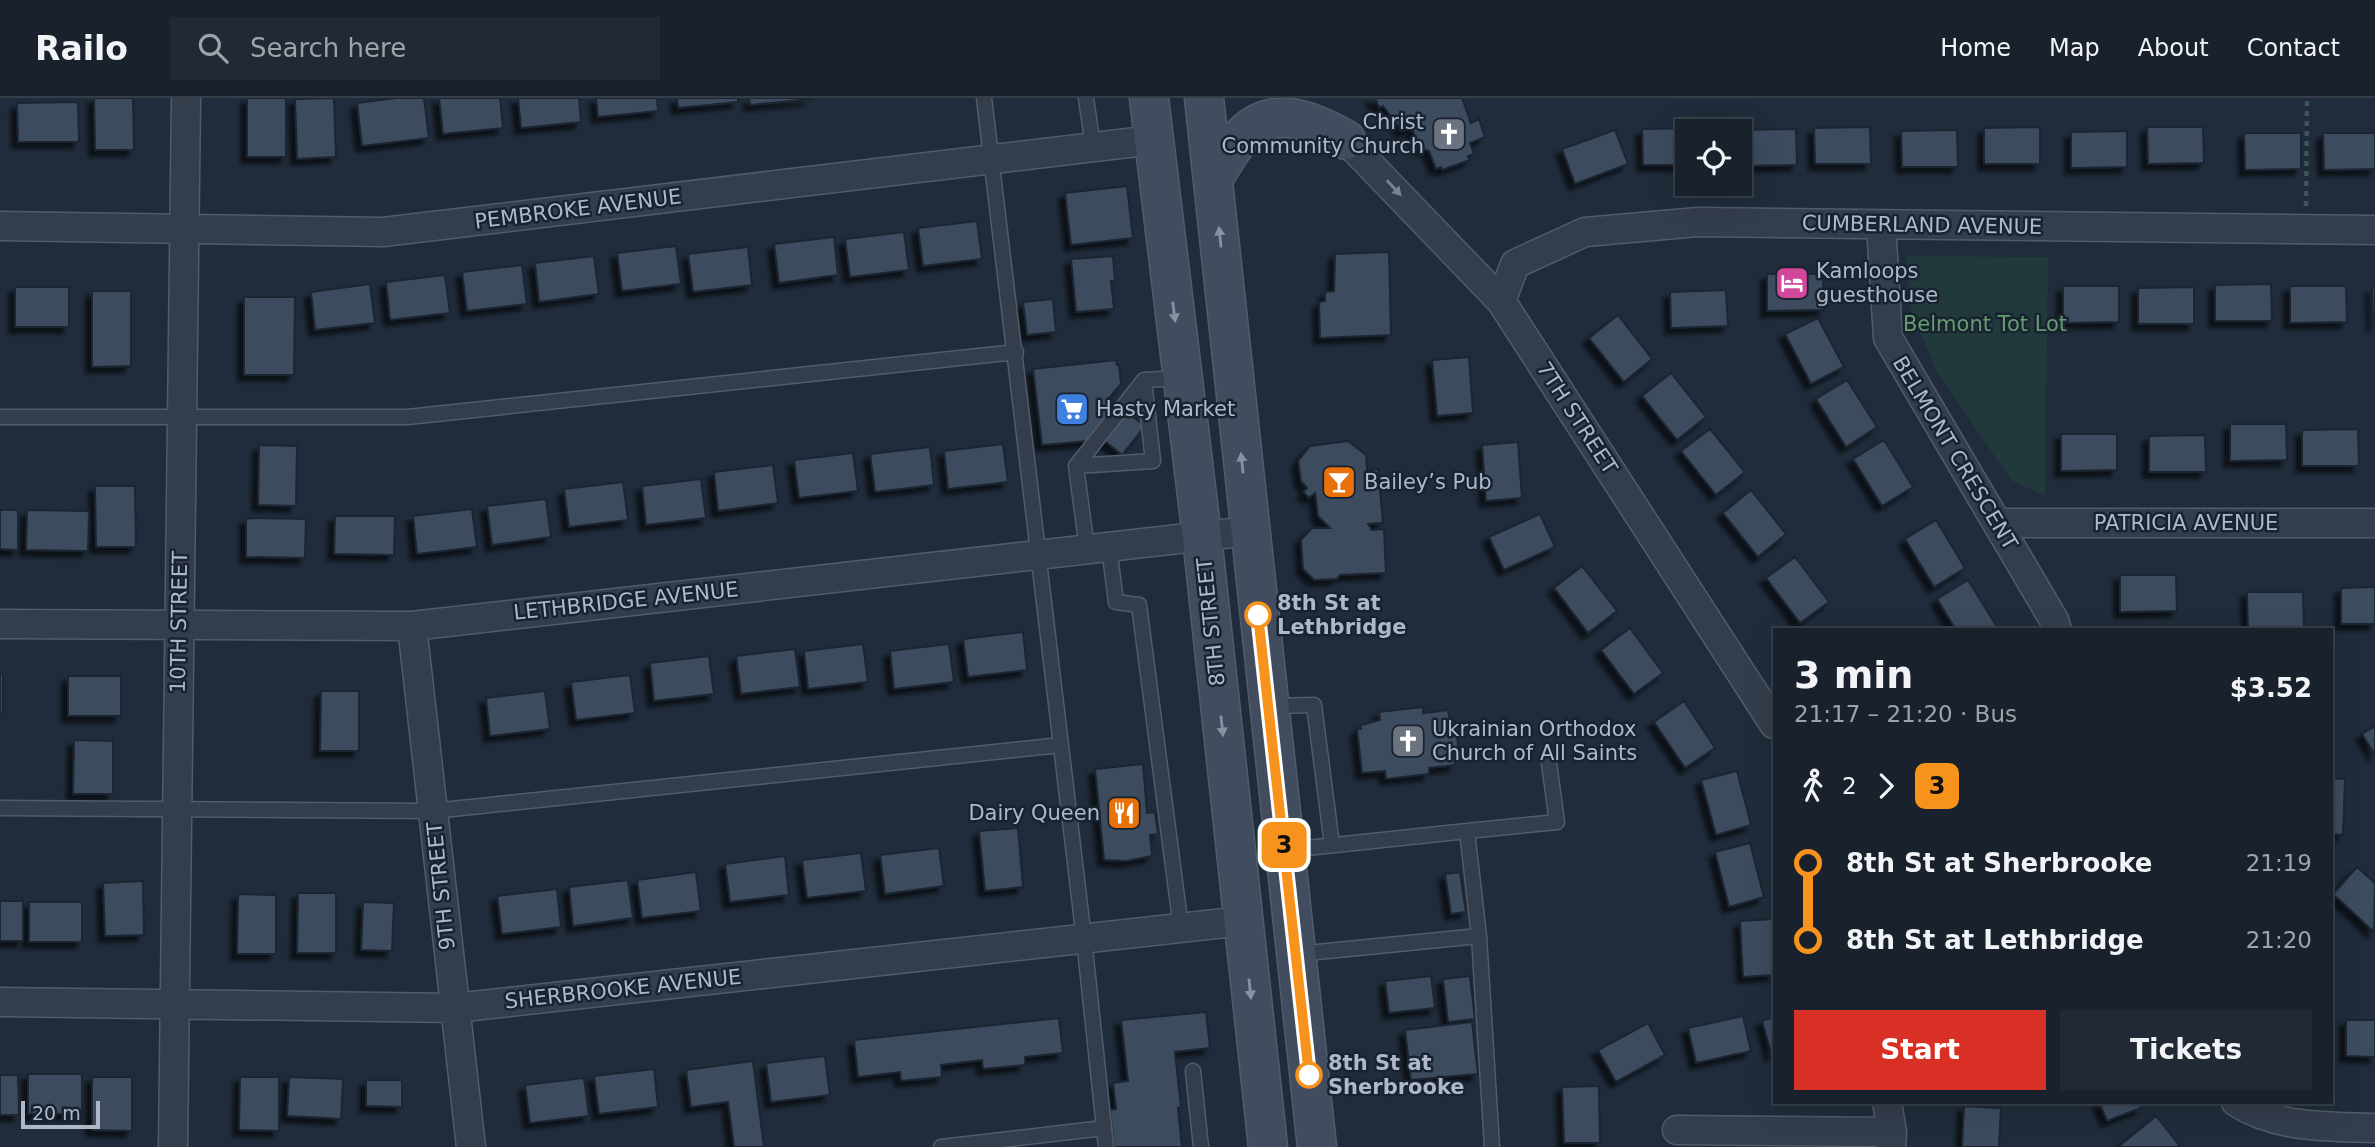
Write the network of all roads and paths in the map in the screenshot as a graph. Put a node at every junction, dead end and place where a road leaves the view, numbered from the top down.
1 (186, 98) edge
2 (984, 98) edge
3 (1086, 98) edge
4 (1149, 98) edge
5 (1204, 98) edge
6 (2307, 98) edge
7 (1346, 139) joint
8 (1153, 140) junction
9 (1093, 147) junction
10 (990, 160) junction
11 (1214, 177) junction
12 (1881, 225) junction
13 (0, 226) edge
14 (184, 229) junction
15 (2306, 229) junction
16 (2375, 230) edge
17 (1502, 301) junction
18 (1016, 352) junction
19 (1182, 378) junction
20 (1143, 380) junction
21 (0, 417) edge
22 (182, 418) junction
23 (1076, 466) junction
24 (1997, 523) junction
25 (2375, 523) edge
26 (1249, 531) junction
27 (1202, 537) junction
28 (1098, 548) junction
29 (1038, 554) junction
30 (0, 624) edge
31 (178, 625) junction
32 (412, 626) junction
33 (2056, 628) edge
34 (1268, 706) junction
35 (1773, 722) edge
36 (1061, 745) junction
37 (1548, 756) dead end
38 (0, 808) edge
39 (177, 810) junction
40 (433, 811) junction
41 (1467, 831) junction
42 (1332, 845) junction
43 (1284, 851) junction
44 (1243, 921) junction
45 (1181, 928) junction
46 (1479, 936) junction
47 (1084, 939) junction
48 (1296, 954) junction
49 (0, 1002) edge
50 (175, 1004) junction
51 (455, 1008) junction
52 (1193, 1071) dead end
53 (1887, 1104) edge
54 (2239, 1104) edge
55 (1104, 1128) junction
56 (2375, 1128) edge
57 (1677, 1130) dead end
58 (1891, 1139) edge
59 (173, 1147) edge
60 (471, 1147) edge
61 (940, 1147) edge
62 (1106, 1147) edge
63 (1202, 1147) edge
64 (1268, 1147) edge
65 (1317, 1147) edge
66 (1492, 1147) edge

1 - 14 street, 10TH STREET
2 - 10 lane
3 - 9 lane
4 - 8 main road, 8TH STREET
5 - 11 main road
6 - 15 path
7 - 11 main road
7 -> 17 street, 7TH STREET
8 - 9 street, PEMBROKE AVENUE
8 -> 19 main road, 8TH STREET
9 - 10 street, PEMBROKE AVENUE
10 - 14 street, PEMBROKE AVENUE
10 - 18 lane
26 -> 11 main road
12 - 15 street, CUMBERLAND AVENUE
12 - 17 street, CUMBERLAND AVENUE
12 - 24 street, BELMONT CRESCENT
13 - 14 street, PEMBROKE AVENUE
14 - 22 street, 10TH STREET
15 - 16 street, CUMBERLAND AVENUE
17 - 35 street, 7TH STREET
18 - 22 lane
18 - 29 lane
19 - 20 lane
19 - 27 main road, 8TH STREET
20 - 23 lane
20 - 23 lane
21 - 22 lane
22 - 31 street, 10TH STREET
23 - 28 lane
24 - 25 street, PATRICIA AVENUE
24 - 33 street, BELMONT CRESCENT
26 - 27 street, LETHBRIDGE AVENUE
26 - 34 main road
27 - 28 street, LETHBRIDGE AVENUE
27 -> 44 main road, 8TH STREET
28 - 29 street, LETHBRIDGE AVENUE
28 - 45 lane
29 - 32 street, LETHBRIDGE AVENUE
29 - 36 lane
30 - 31 street, LETHBRIDGE AVENUE
31 - 32 street, LETHBRIDGE AVENUE
31 - 39 street, 10TH STREET
32 - 40 street, 9TH STREET
34 - 42 lane
34 - 43 main road
36 - 40 lane
36 - 47 lane
37 - 41 lane
38 - 39 lane
39 - 40 lane
39 - 50 street, 10TH STREET
40 - 51 street, 9TH STREET
41 - 42 lane
41 - 46 lane
42 - 43 lane
43 - 48 main road
44 - 45 street, SHERBROOKE AVENUE
44 -> 64 main road, 8TH STREET
45 - 47 street, SHERBROOKE AVENUE
46 - 48 lane
46 - 66 lane
47 - 51 street, SHERBROOKE AVENUE
47 - 55 lane
48 - 65 main road
49 - 50 street, SHERBROOKE AVENUE
50 - 51 street, SHERBROOKE AVENUE
50 - 59 street, 10TH STREET
51 - 60 street, 9TH STREET
52 - 63 lane
53 - 58 street
54 - 56 street
55 - 61 lane
55 - 62 lane
57 - 58 street

